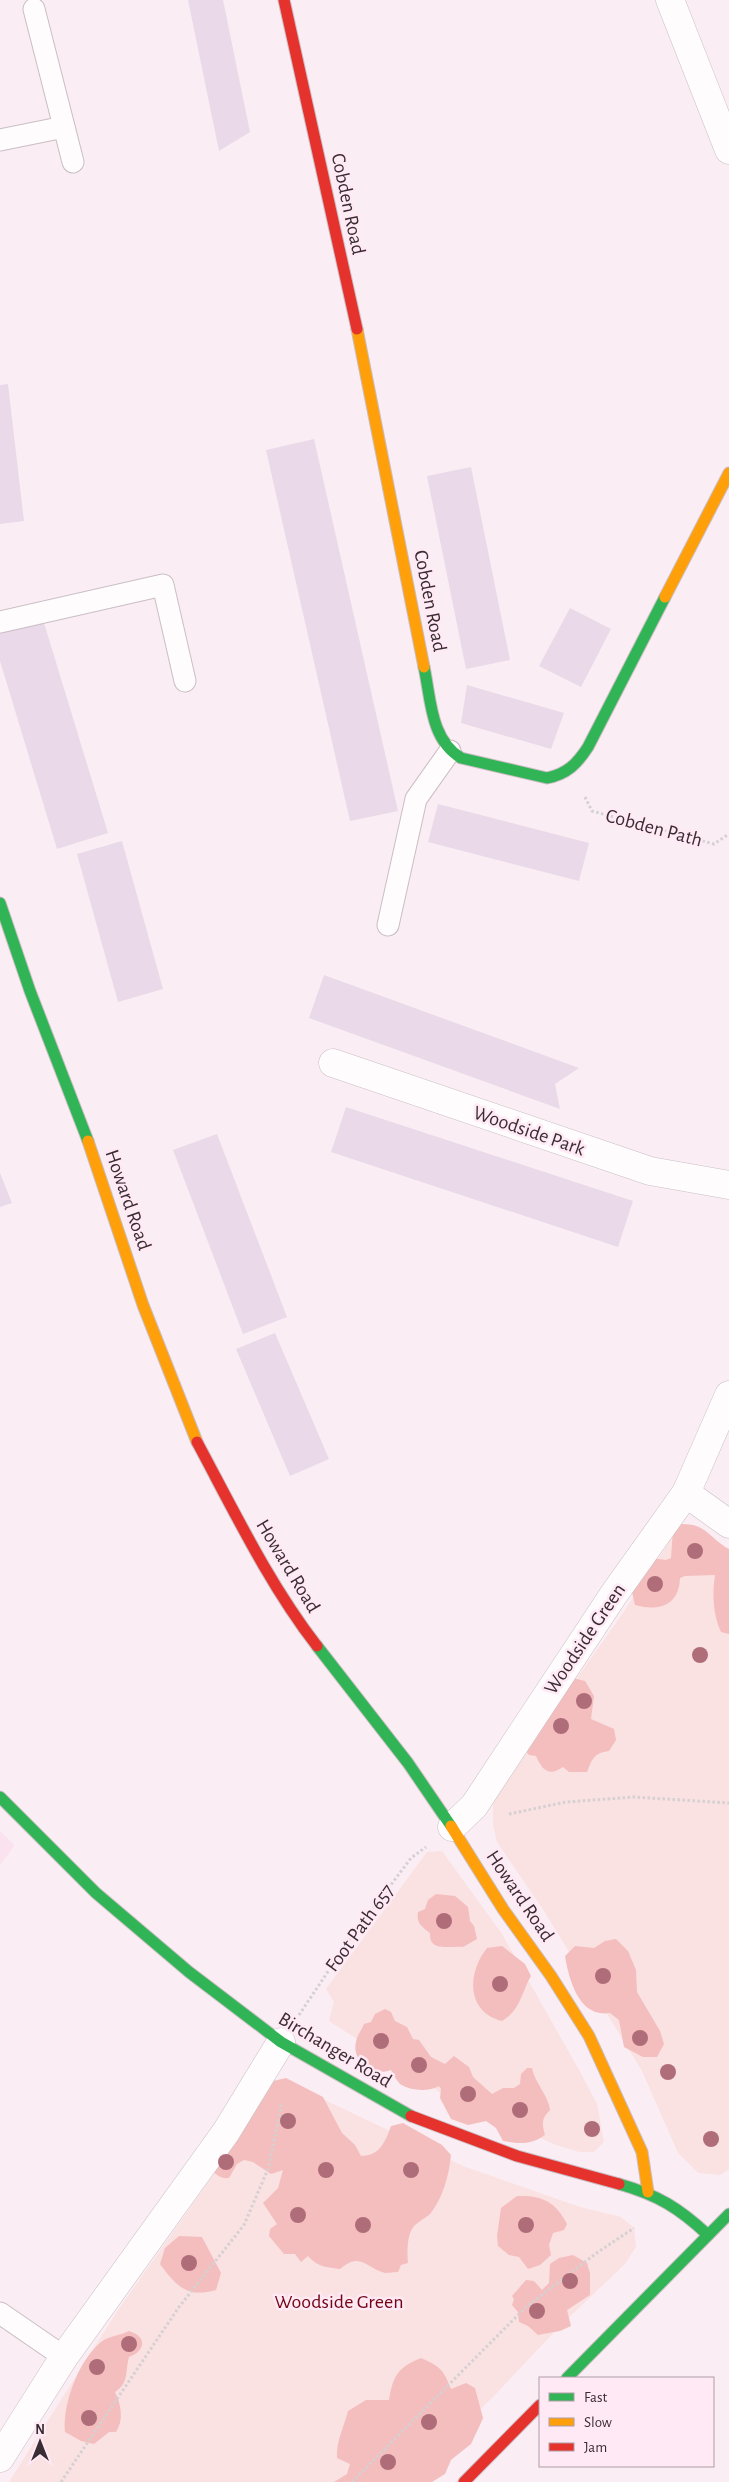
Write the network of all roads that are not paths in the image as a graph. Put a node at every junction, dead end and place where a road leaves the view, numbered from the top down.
1 (284, 0) edge
2 (670, 0) edge
3 (34, 9) dead end
4 (64, 127) junction
5 (0, 140) edge
6 (729, 150) edge
7 (73, 162) dead end
8 (729, 473) edge
9 (0, 622) edge
10 (184, 681) dead end
11 (450, 752) junction
12 (0, 903) edge
13 (388, 925) dead end
14 (333, 1063) dead end
15 (729, 1185) edge
16 (729, 1395) edge
17 (686, 1493) junction
18 (729, 1524) edge
19 (0, 1797) edge
20 (452, 1827) junction
21 (281, 2042) junction
22 (648, 2192) junction
23 (729, 2214) edge
24 (708, 2235) junction
25 (0, 2313) edge
26 (64, 2357) junction
27 (568, 2377) edge
28 (539, 2405) edge
29 (0, 2458) edge
30 (464, 2482) edge

1 - 11 street, Cobden Road
2 - 6 street
3 - 4 lane
4 - 5 lane
4 - 7 lane
8 - 11 street
9 - 10 lane
11 - 13 lane
12 - 20 street, Howard Road
14 - 15 street, Woodside Park
16 - 17 street, Woodside Green
17 - 18 street
17 - 20 street, Woodside Green
19 - 21 street, Birchanger Road
20 - 22 street, Howard Road
21 - 22 street, Birchanger Road
21 - 26 street
22 - 24 street, Birchanger Road
23 - 24 street
24 - 27 street
25 - 26 lane
26 - 29 street
28 - 30 street

